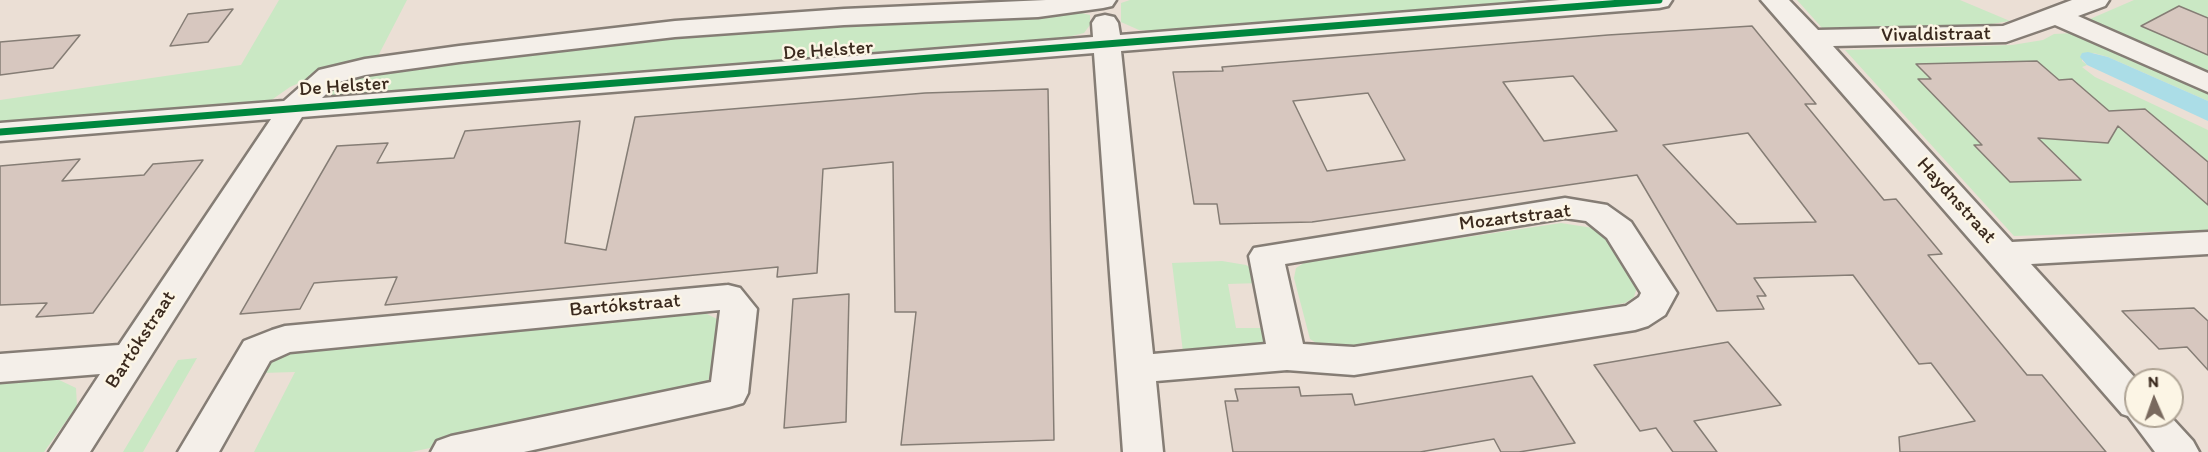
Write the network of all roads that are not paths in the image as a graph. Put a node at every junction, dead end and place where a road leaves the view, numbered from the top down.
1 (1103, 0) edge
2 (1659, 0) edge
3 (1774, 0) edge
4 (2096, 0) edge
5 (2057, 16) junction
6 (1811, 38) junction
7 (1107, 46) junction
8 (2208, 83) edge
9 (293, 108) junction
10 (0, 132) edge
11 (2208, 243) edge
12 (2003, 254) junction
13 (1287, 356) junction
14 (129, 358) junction
15 (0, 368) edge
16 (1136, 369) junction
17 (2124, 390) edge
18 (2158, 428) edge
19 (69, 452) edge
20 (198, 452) edge
21 (451, 452) edge
22 (1143, 452) edge
23 (2179, 452) edge

1 - 7 street
1 - 9 street, De Helster
2 - 7 street, De Helster
3 - 6 street, Haydnstraat
4 - 5 street, Vivaldistraat
5 - 6 street, Vivaldistraat
5 - 8 street
6 - 12 street, Haydnstraat
7 - 9 street, De Helster
7 - 16 street
9 - 10 street, De Helster
9 - 14 street, Bartókstraat
11 - 12 street
12 - 17 street, Haydnstraat
13 - 13 street, Mozartstraat
13 - 16 street, Mozartstraat
14 - 15 street
14 - 19 street, Bartókstraat
16 - 22 street
18 - 23 street
20 - 21 street, Bartókstraat

